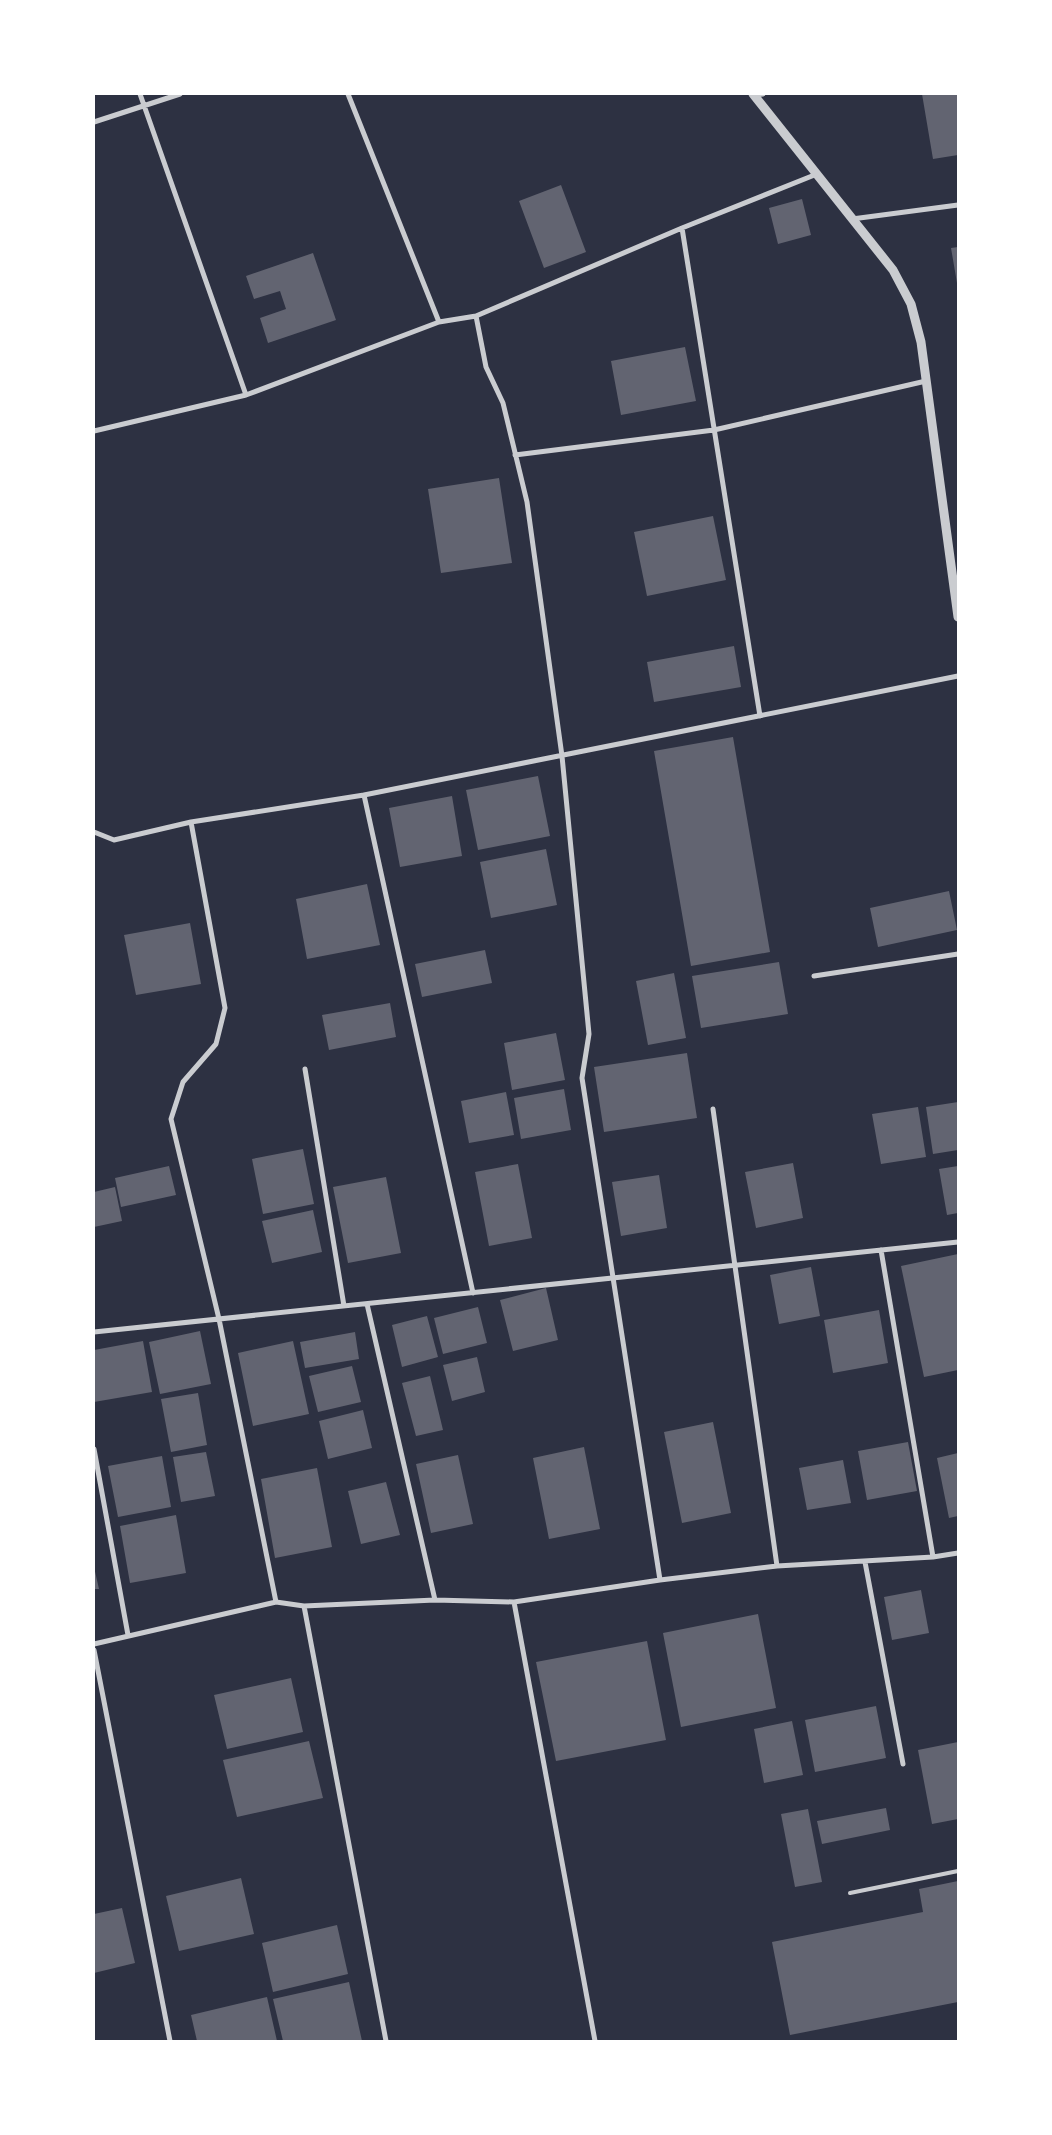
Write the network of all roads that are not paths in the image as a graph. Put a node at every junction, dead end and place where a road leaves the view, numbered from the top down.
1 (140, 94) edge
2 (180, 94) edge
3 (348, 94) edge
4 (757, 94) edge
5 (145, 106) junction
6 (94, 122) edge
7 (817, 174) junction
8 (958, 205) edge
9 (851, 219) junction
10 (682, 228) junction
11 (476, 316) junction
12 (440, 322) junction
13 (926, 381) junction
14 (246, 395) junction
15 (714, 430) junction
16 (94, 431) edge
17 (515, 454) junction
18 (958, 617) edge
19 (958, 676) edge
20 (760, 716) junction
21 (562, 756) junction
22 (364, 795) junction
23 (191, 822) junction
24 (94, 832) edge
25 (958, 954) edge
26 (814, 976) dead end
27 (305, 1069) dead end
28 (713, 1109) dead end
29 (958, 1242) edge
30 (881, 1250) junction
31 (736, 1265) junction
32 (612, 1278) junction
33 (473, 1293) junction
34 (367, 1304) junction
35 (344, 1306) junction
36 (219, 1319) junction
37 (94, 1332) edge
38 (94, 1449) edge
39 (958, 1554) edge
40 (933, 1557) junction
41 (865, 1562) junction
42 (777, 1566) junction
43 (660, 1580) junction
44 (435, 1600) junction
45 (276, 1602) junction
46 (514, 1602) junction
47 (304, 1606) junction
48 (128, 1635) junction
49 (94, 1644) edge
50 (94, 1650) edge
51 (903, 1764) dead end
52 (958, 1871) edge
53 (850, 1893) dead end
54 (170, 2041) edge
55 (386, 2041) edge
56 (595, 2041) edge

1 - 5 street
2 - 5 street
3 - 12 street
4 - 7 street
5 - 6 street
5 - 14 street
7 - 9 street
7 - 10 street
8 - 9 street
9 - 13 street
10 - 11 street
10 - 15 street
11 - 12 street
11 - 17 street
12 - 14 street
13 - 15 street
13 - 18 street
14 - 16 street
15 - 17 street
15 - 20 street
17 - 21 street
19 - 20 street
20 - 21 street
21 - 22 street
21 - 32 street
22 - 23 street
22 - 33 street
23 - 24 street
23 - 36 street
25 - 26 street
27 - 35 street
28 - 31 street
29 - 30 street
30 - 31 street
30 - 40 street
31 - 32 street
31 - 42 street
32 - 33 street
32 - 43 street
33 - 34 street
34 - 35 street
34 - 44 street
35 - 36 street
36 - 37 street
36 - 45 street
38 - 48 street
39 - 40 street
40 - 41 street
41 - 42 street
41 - 51 street
42 - 43 street
43 - 46 street
44 - 46 street
44 - 47 street
45 - 47 street
45 - 48 street
46 - 56 street
47 - 55 street
48 - 49 street
50 - 54 street
52 - 53 lane

